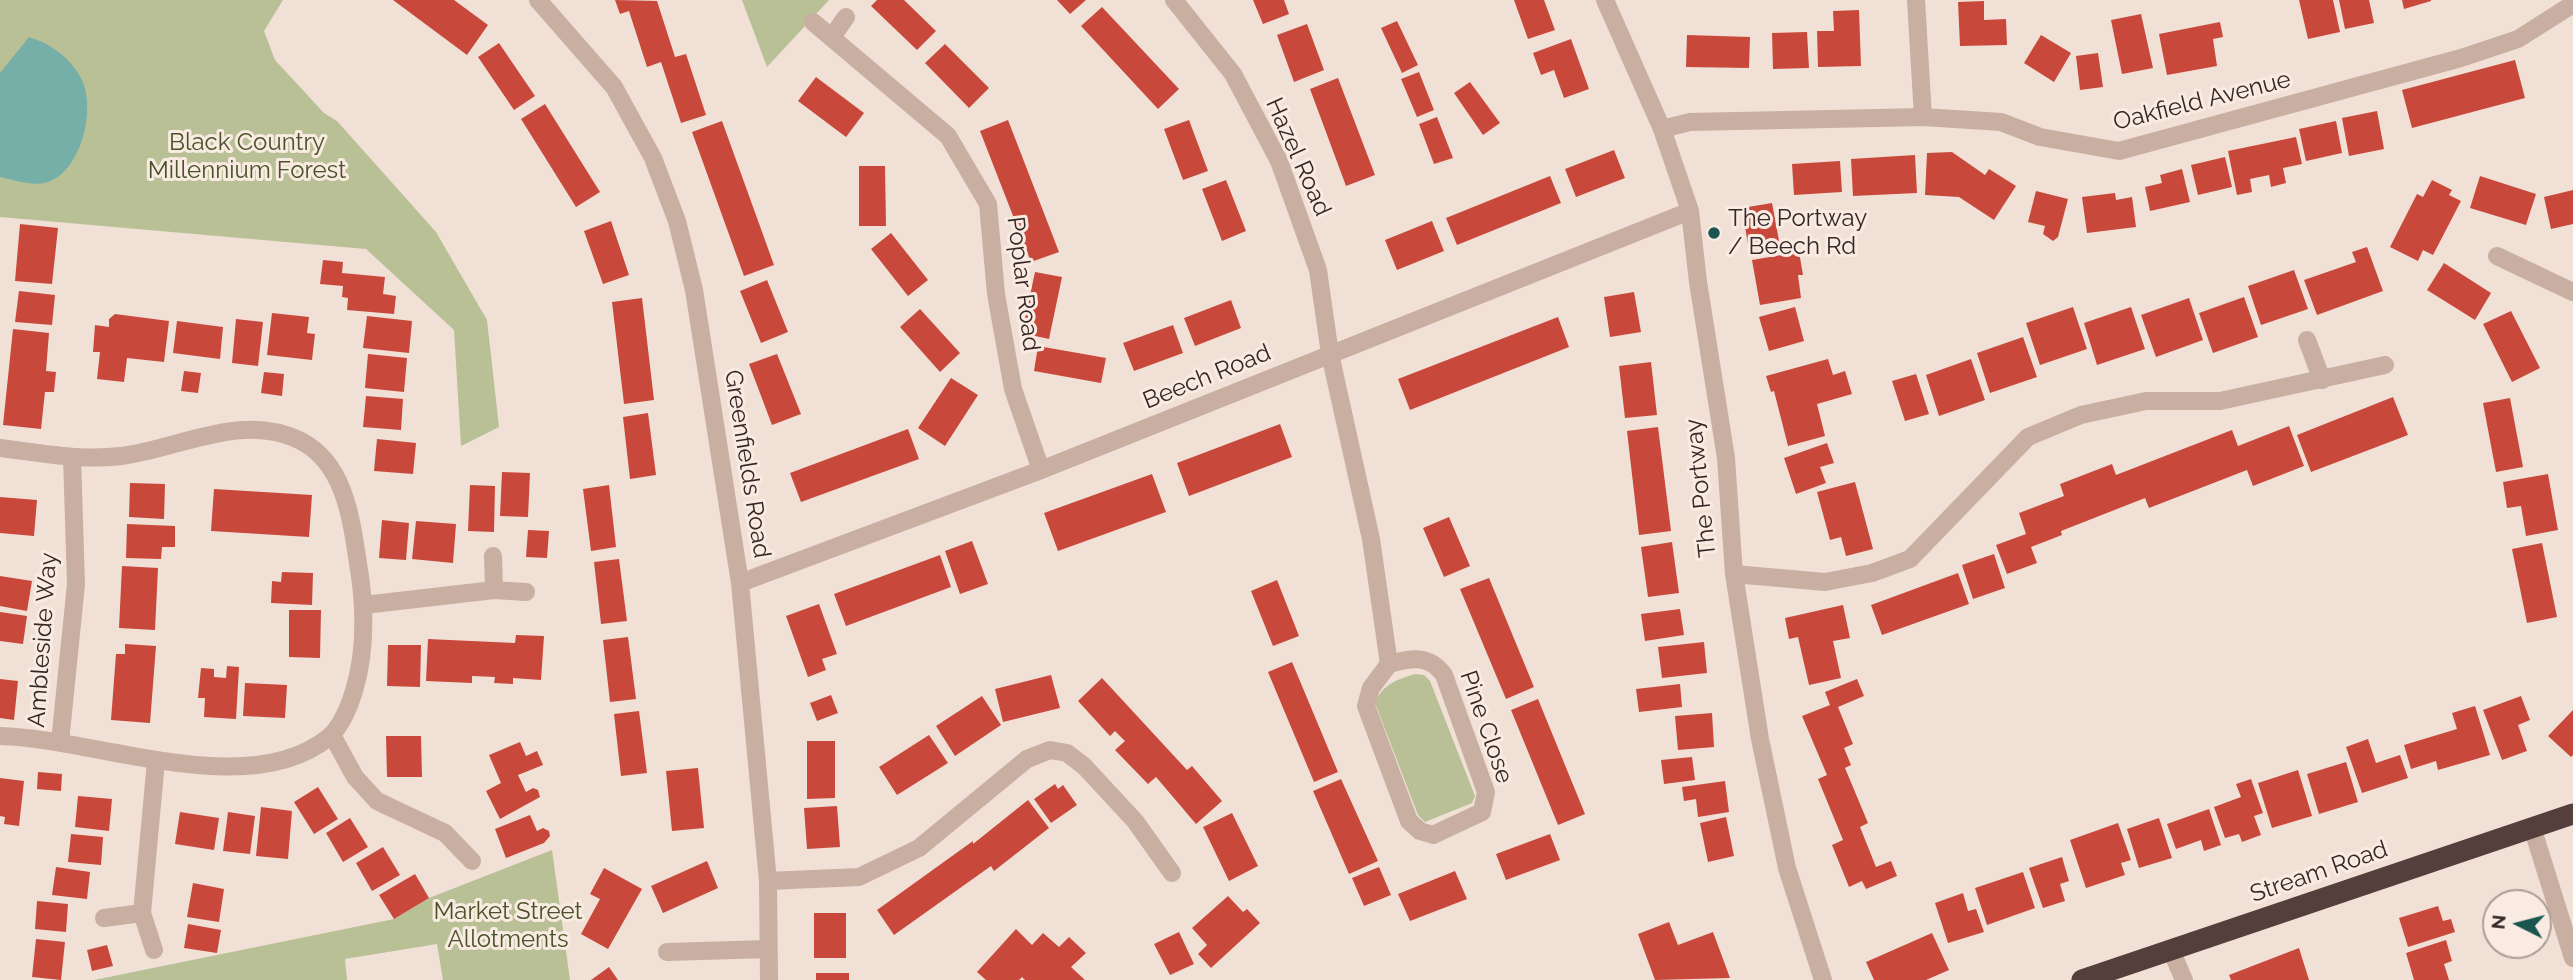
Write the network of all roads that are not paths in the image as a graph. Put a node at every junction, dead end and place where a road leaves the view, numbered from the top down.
1 (538, 0) edge
2 (1174, 0) edge
3 (1605, 0) edge
4 (1916, 0) edge
5 (2573, 4) edge
6 (846, 17) dead end
7 (813, 22) dead end
8 (832, 37) junction
9 (1923, 117) junction
10 (1662, 130) junction
11 (1690, 211) junction
12 (2497, 256) dead end
13 (2573, 292) edge
14 (2307, 340) dead end
15 (1330, 354) junction
16 (2385, 365) dead end
17 (2322, 380) junction
18 (0, 447) edge
19 (72, 457) junction
20 (1041, 470) junction
21 (493, 556) dead end
22 (1734, 574) junction
23 (740, 583) junction
24 (494, 590) junction
25 (526, 592) dead end
26 (364, 605) junction
27 (1389, 664) junction
28 (0, 736) edge
29 (332, 736) junction
30 (60, 742) junction
31 (156, 761) junction
32 (2573, 814) edge
33 (2532, 827) junction
34 (472, 861) dead end
35 (1172, 873) dead end
36 (768, 881) junction
37 (142, 913) junction
38 (104, 918) dead end
39 (768, 949) junction
40 (154, 950) dead end
41 (2171, 950) junction
42 (667, 952) dead end
43 (2573, 958) edge
44 (769, 980) edge
45 (1823, 980) edge
46 (2082, 980) edge
47 (2184, 980) edge

1 - 23 street, Greenfields Road
2 - 15 street, Hazel Road
3 - 10 street, The Portway
4 - 9 street
5 - 9 street, Oakfield Avenue
6 - 8 street
7 - 8 street, Poplar Road
8 - 20 street, Poplar Road
9 - 10 street, Oakfield Avenue
10 - 11 street, The Portway
11 - 15 street, Beech Road
11 - 22 street, The Portway
12 - 13 street
14 - 17 street
15 - 20 street, Beech Road
15 - 27 street
16 - 17 street
17 - 22 street
18 - 19 street
19 - 26 street
19 - 30 street, Ambleside Way
20 - 23 street, Beech Road
21 - 24 street
22 - 45 street, The Portway
23 - 36 street, Greenfields Road
24 - 25 street
24 - 26 street
26 - 29 street
27 - 27 street, Pine Close
28 - 30 street
29 - 31 street
29 - 34 street
30 - 31 street
31 - 37 street
32 - 33 highway, Stream Road
33 - 41 highway, Stream Road
33 - 43 street
35 - 36 street
36 - 39 street, Greenfields Road
37 - 38 street
37 - 40 street
39 - 42 street
39 - 44 street, Greenfields Road
41 - 46 highway, Stream Road
41 - 47 street

